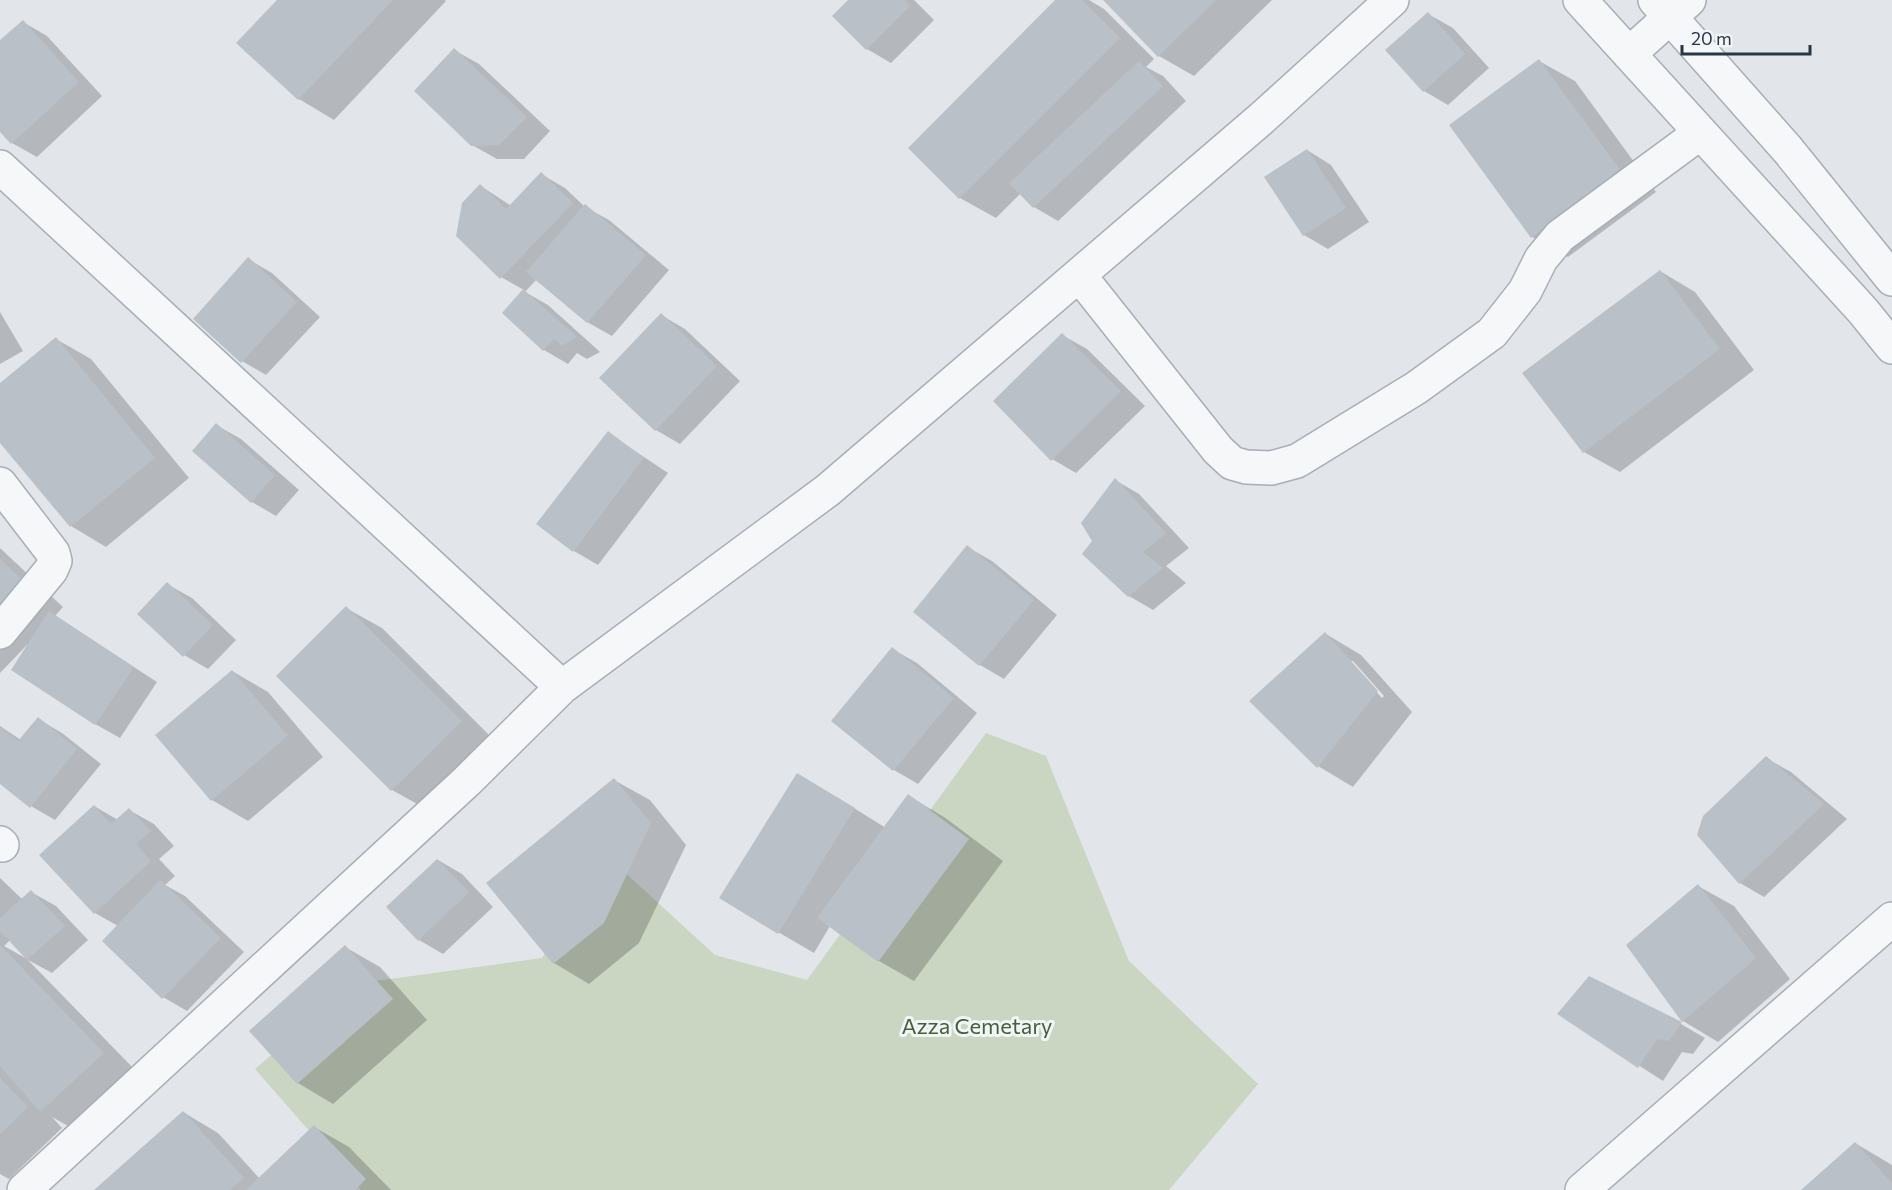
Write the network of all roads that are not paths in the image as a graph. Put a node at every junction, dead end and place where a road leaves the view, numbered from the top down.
1 (1392, 0) edge
2 (1580, 0) edge
3 (1671, 6) edge
4 (1629, 54) junction
5 (1700, 133) junction
6 (0, 167) edge
7 (1079, 275) junction
8 (1892, 279) edge
9 (1892, 347) edge
10 (0, 483) edge
11 (0, 632) edge
12 (562, 687) junction
13 (1892, 919) edge
14 (24, 1190) edge
15 (1582, 1190) edge

1 - 7 street
2 - 4 street
3 - 4 street
3 - 8 street
4 - 5 street
5 - 7 street
5 - 9 street
6 - 12 street
7 - 12 street
10 - 11 street
12 - 14 street
13 - 15 street

